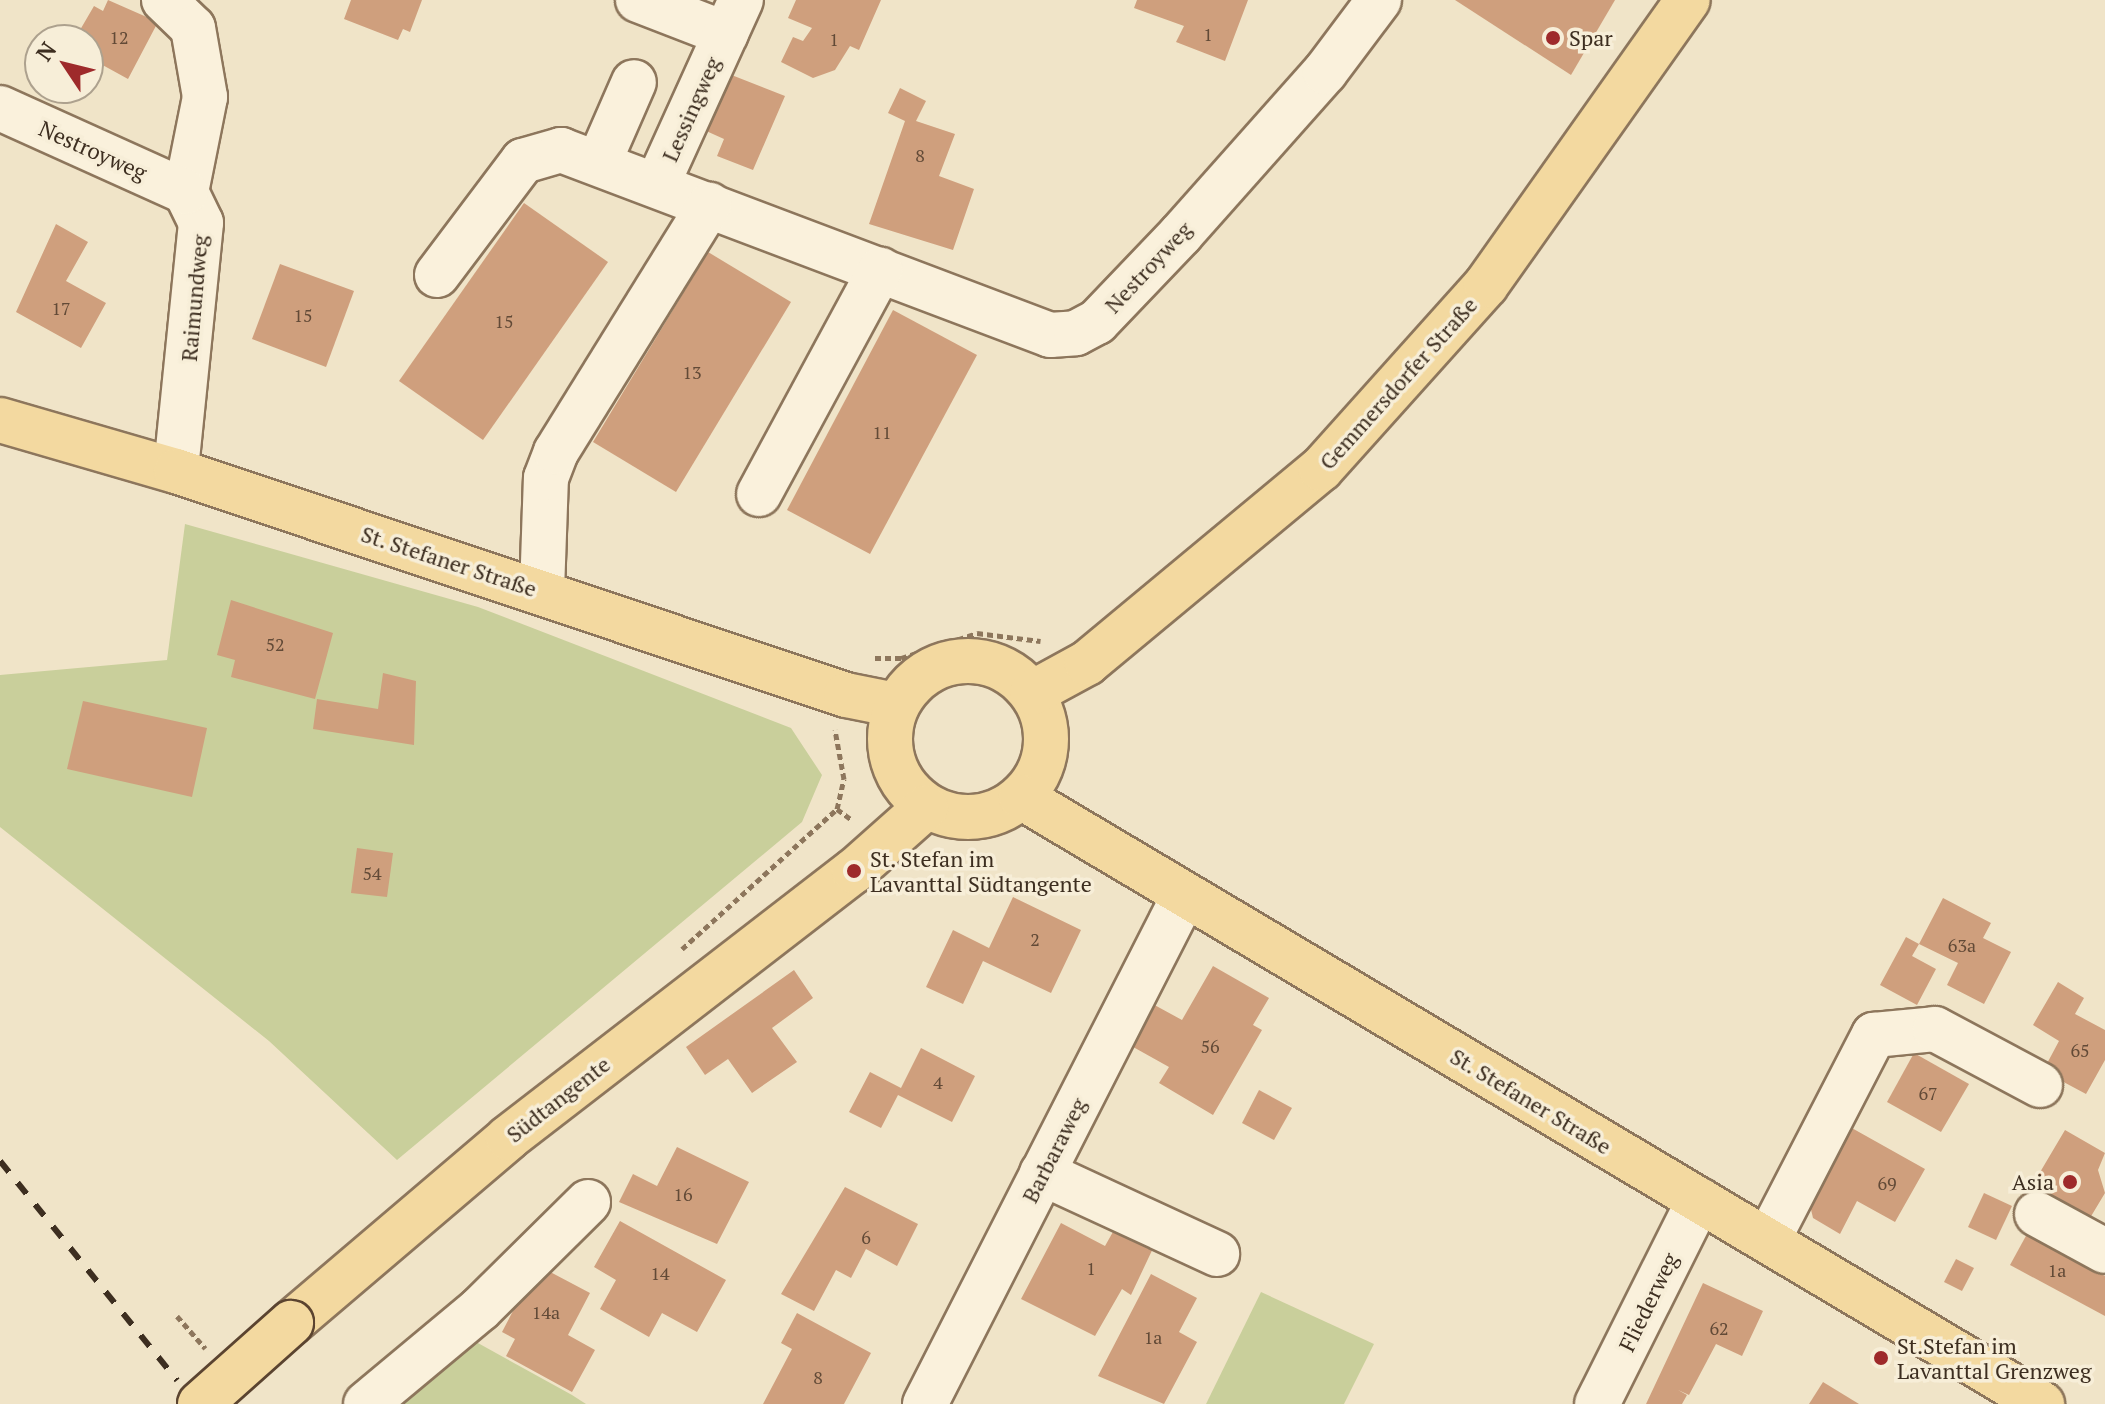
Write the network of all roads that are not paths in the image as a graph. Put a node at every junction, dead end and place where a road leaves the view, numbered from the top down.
1 (164, 0) edge
2 (638, 0) edge
3 (1379, 0) edge
4 (1688, 0) edge
5 (733, 17) edge
6 (634, 82) dead end
7 (0, 108) edge
8 (599, 162) junction
9 (657, 185) junction
10 (186, 192) junction
11 (709, 205) junction
12 (880, 270) junction
13 (437, 275) dead end
14 (0, 420) edge
15 (176, 471) junction
16 (759, 494) dead end
17 (542, 591) junction
18 (1032, 693) junction
19 (896, 705) junction
20 (1021, 797) junction
21 (926, 807) junction
22 (1184, 896) junction
23 (2040, 1085) dead end
24 (1042, 1173) junction
25 (1699, 1200) junction
26 (588, 1202) dead end
27 (2037, 1214) dead end
28 (1768, 1240) junction
29 (2105, 1251) edge
30 (1217, 1254) dead end
31 (200, 1404) edge
32 (366, 1404) edge
33 (925, 1404) edge
34 (1597, 1404) edge
35 (2042, 1404) edge

1 - 10 street
2 - 5 street, Lessingweg
3 - 12 street, Nestroyweg
4 - 18 main road, Gemmersdorfer Straße
5 - 9 street, Lessingweg
6 - 8 street
7 - 10 street, Nestroyweg
8 - 9 street, Nestroyweg
8 - 13 street, Nestroyweg
9 - 11 street, Nestroyweg
10 - 15 street, Raimundweg
11 - 12 street, Nestroyweg
11 - 17 street
12 - 16 street
14 - 15 main road, St. Stefaner Straße
15 - 17 main road, St. Stefaner Straße
17 - 19 main road, St. Stefaner Straße
18 - 19 main road
18 - 20 main road
19 - 21 main road
20 - 21 main road
20 - 22 main road, St. Stefaner Straße
21 - 31 main road, Südtangente, bridge
22 - 24 street, Barbaraweg
22 - 25 main road, St. Stefaner Straße
23 - 28 street
24 - 30 street
24 - 33 street, Barbaraweg
25 - 28 main road, St. Stefaner Straße
25 - 34 street, Fliederweg
26 - 32 street
27 - 29 street
28 - 35 main road, St. Stefaner Straße

